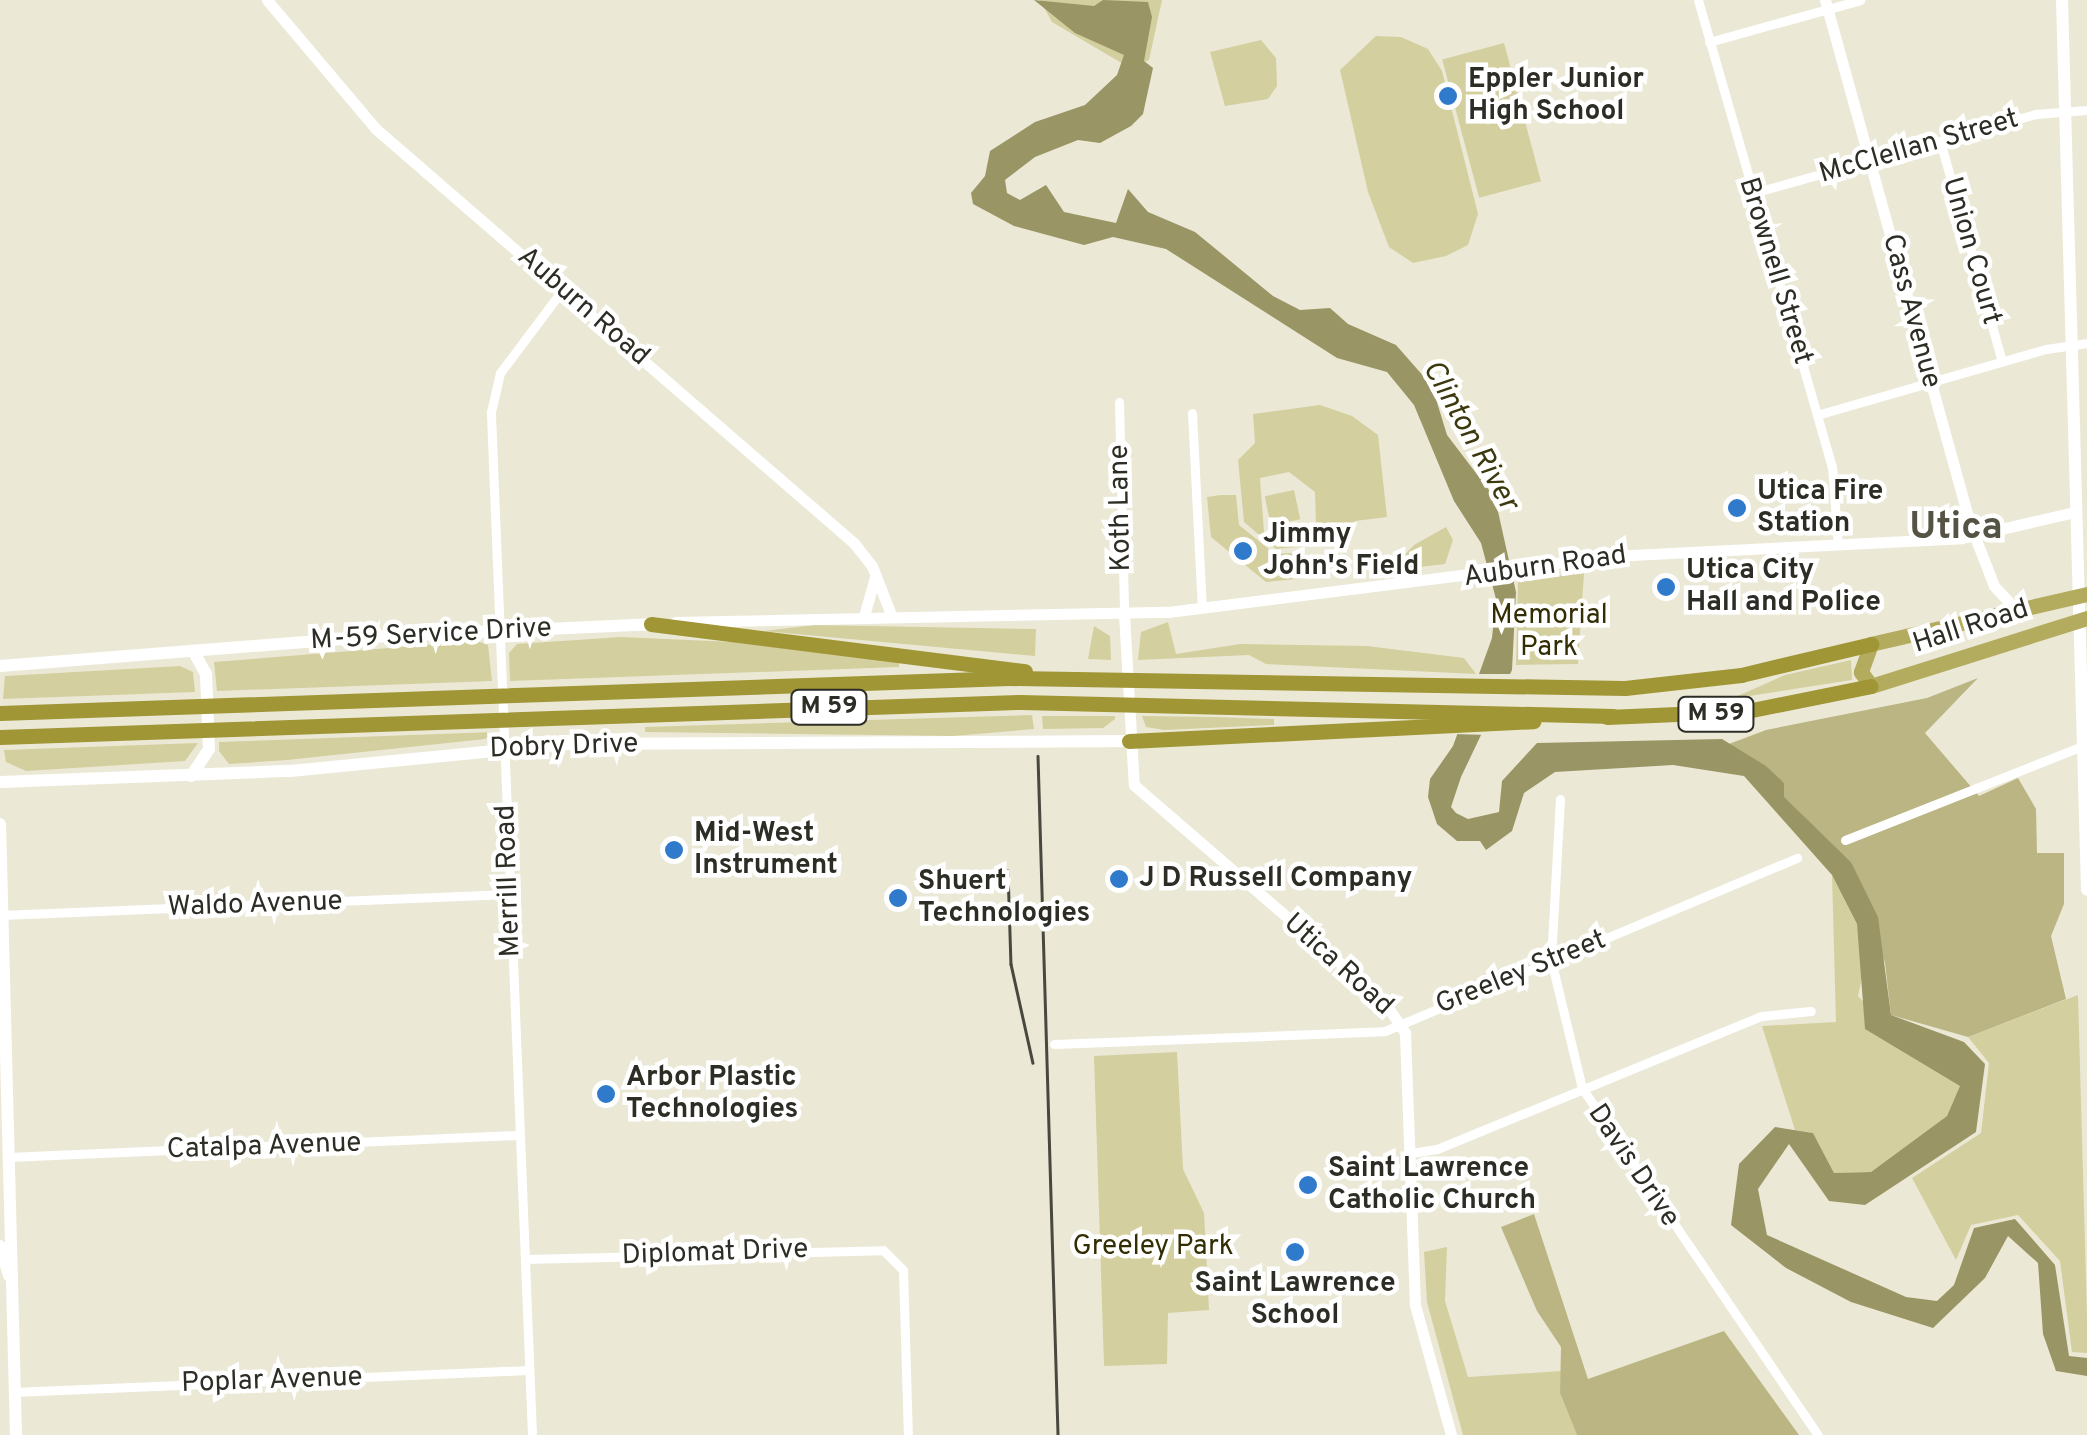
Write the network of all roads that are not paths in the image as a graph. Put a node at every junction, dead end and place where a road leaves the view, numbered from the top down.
1 (266, 0) edge
2 (1698, 0) edge
3 (1860, 0) edge
4 (2062, 0) edge
5 (1826, 4) edge
6 (1710, 42) junction
7 (2066, 110) junction
8 (2087, 110) edge
9 (1940, 141) junction
10 (1870, 160) junction
11 (1753, 192) junction
12 (563, 289) junction
13 (2087, 344) edge
14 (2072, 345) junction
15 (2002, 361) junction
16 (1930, 382) junction
17 (1119, 402) dead end
18 (1192, 413) dead end
19 (1818, 414) junction
20 (2075, 512) junction
21 (1975, 535) junction
22 (1838, 545) junction
23 (875, 572) junction
24 (2083, 595) edge
25 (1202, 608) junction
26 (2017, 611) junction
27 (1124, 614) junction
28 (864, 616) junction
29 (892, 617) junction
30 (2083, 619) edge
31 (651, 624) junction
32 (500, 630) junction
33 (1871, 644) junction
34 (195, 654) junction
35 (0, 666) edge
36 (1058, 677) junction
37 (1870, 686) junction
38 (0, 713) edge
39 (1459, 718) junction
40 (0, 737) edge
41 (1129, 741) junction
42 (2082, 746) junction
43 (504, 748) junction
44 (191, 776) junction
45 (0, 782) edge
46 (1560, 799) dead end
47 (0, 824) edge
48 (2086, 826) edge
49 (1845, 840) dead end
50 (1797, 858) dead end
51 (2087, 890) edge
52 (510, 894) junction
53 (1, 915) edge
54 (1551, 960) junction
55 (3, 998) junction
56 (1811, 1012) dead end
57 (0, 1014) edge
58 (1401, 1024) junction
59 (1054, 1044) dead end
60 (1582, 1088) junction
61 (519, 1134) junction
62 (1411, 1152) junction
63 (8, 1158) junction
64 (0, 1246) edge
65 (525, 1260) junction
66 (10, 1278) junction
67 (529, 1370) junction
68 (14, 1392) junction
69 (16, 1435) edge
70 (532, 1435) edge
71 (908, 1435) edge
72 (1450, 1435) edge
73 (1818, 1435) edge

1 - 12 street, Auburn Road
2 - 6 street, Brownell Street
3 - 5 street
4 - 7 main road
5 - 6 street
5 - 10 street, Cass Avenue
6 - 11 street, Brownell Street
7 - 8 street, McClellan Street
7 - 9 street, McClellan Street
7 - 14 main road
9 - 10 street, McClellan Street
9 - 15 street, Union Court
10 - 11 street, McClellan Street
10 - 16 street, Cass Avenue
11 - 19 street, Brownell Street
12 - 23 street, Auburn Road
12 - 32 street, Merrill Road
13 - 14 street
14 - 15 street
14 - 20 main road
15 - 16 street
16 - 19 street
16 - 21 street, Cass Avenue
17 - 27 street, Koth Lane
18 - 25 street
19 - 22 street, Brownell Street
20 - 21 street, Auburn Road
20 - 24 main road
21 - 22 street, Auburn Road
21 - 26 street, Cass Avenue
22 - 25 street, Auburn Road
23 - 28 street
23 - 29 street, Auburn Road
24 - 26 highway, Hall Road / M 59
24 - 30 main road
25 - 27 street, Auburn Road
26 - 33 highway, Hall Road / M 59
27 - 29 street, Auburn Road
27 - 41 street, Utica Road
28 - 29 street, Auburn Road
28 - 31 street, M-59 Service Drive
30 - 37 highway, Hall Road / M 59
30 - 42 main road
31 - 32 main road, M-59 Service Drive
31 - 36 highway
32 - 34 main road, M-59 Service Drive
32 - 43 street, Merrill Road
33 - 36 highway, M 59
33 - 37 highway
34 - 35 main road, M-59 Service Drive
34 - 44 main road
36 - 38 highway, M 59
37 - 39 highway, M 59
39 - 40 highway, M 59
39 - 41 highway
41 - 43 main road, Dobry Drive
41 - 58 street, Utica Road
42 - 48 main road
42 - 49 street
43 - 44 main road, Dobry Drive
43 - 52 street, Merrill Road
44 - 45 main road, Dobry Drive
46 - 54 street, Davis Drive
47 - 53 main road
48 - 51 main road
50 - 54 street, Greeley Street
52 - 53 street, Waldo Avenue
52 - 61 street, Merrill Road
53 - 55 main road
54 - 58 street, Greeley Street
54 - 60 street, Davis Drive
55 - 57 main road
55 - 63 main road
56 - 60 street
58 - 59 street, Greeley Street
58 - 62 street, Utica Road
60 - 62 street
60 - 73 street, Davis Drive
61 - 63 street, Catalpa Avenue
61 - 65 street, Merrill Road
62 - 72 street, Utica Road
63 - 66 main road
64 - 66 main road
65 - 67 street, Merrill Road
65 - 71 street, Diplomat Drive
66 - 68 main road
67 - 68 street, Poplar Avenue
67 - 70 street, Merrill Road
68 - 69 main road

